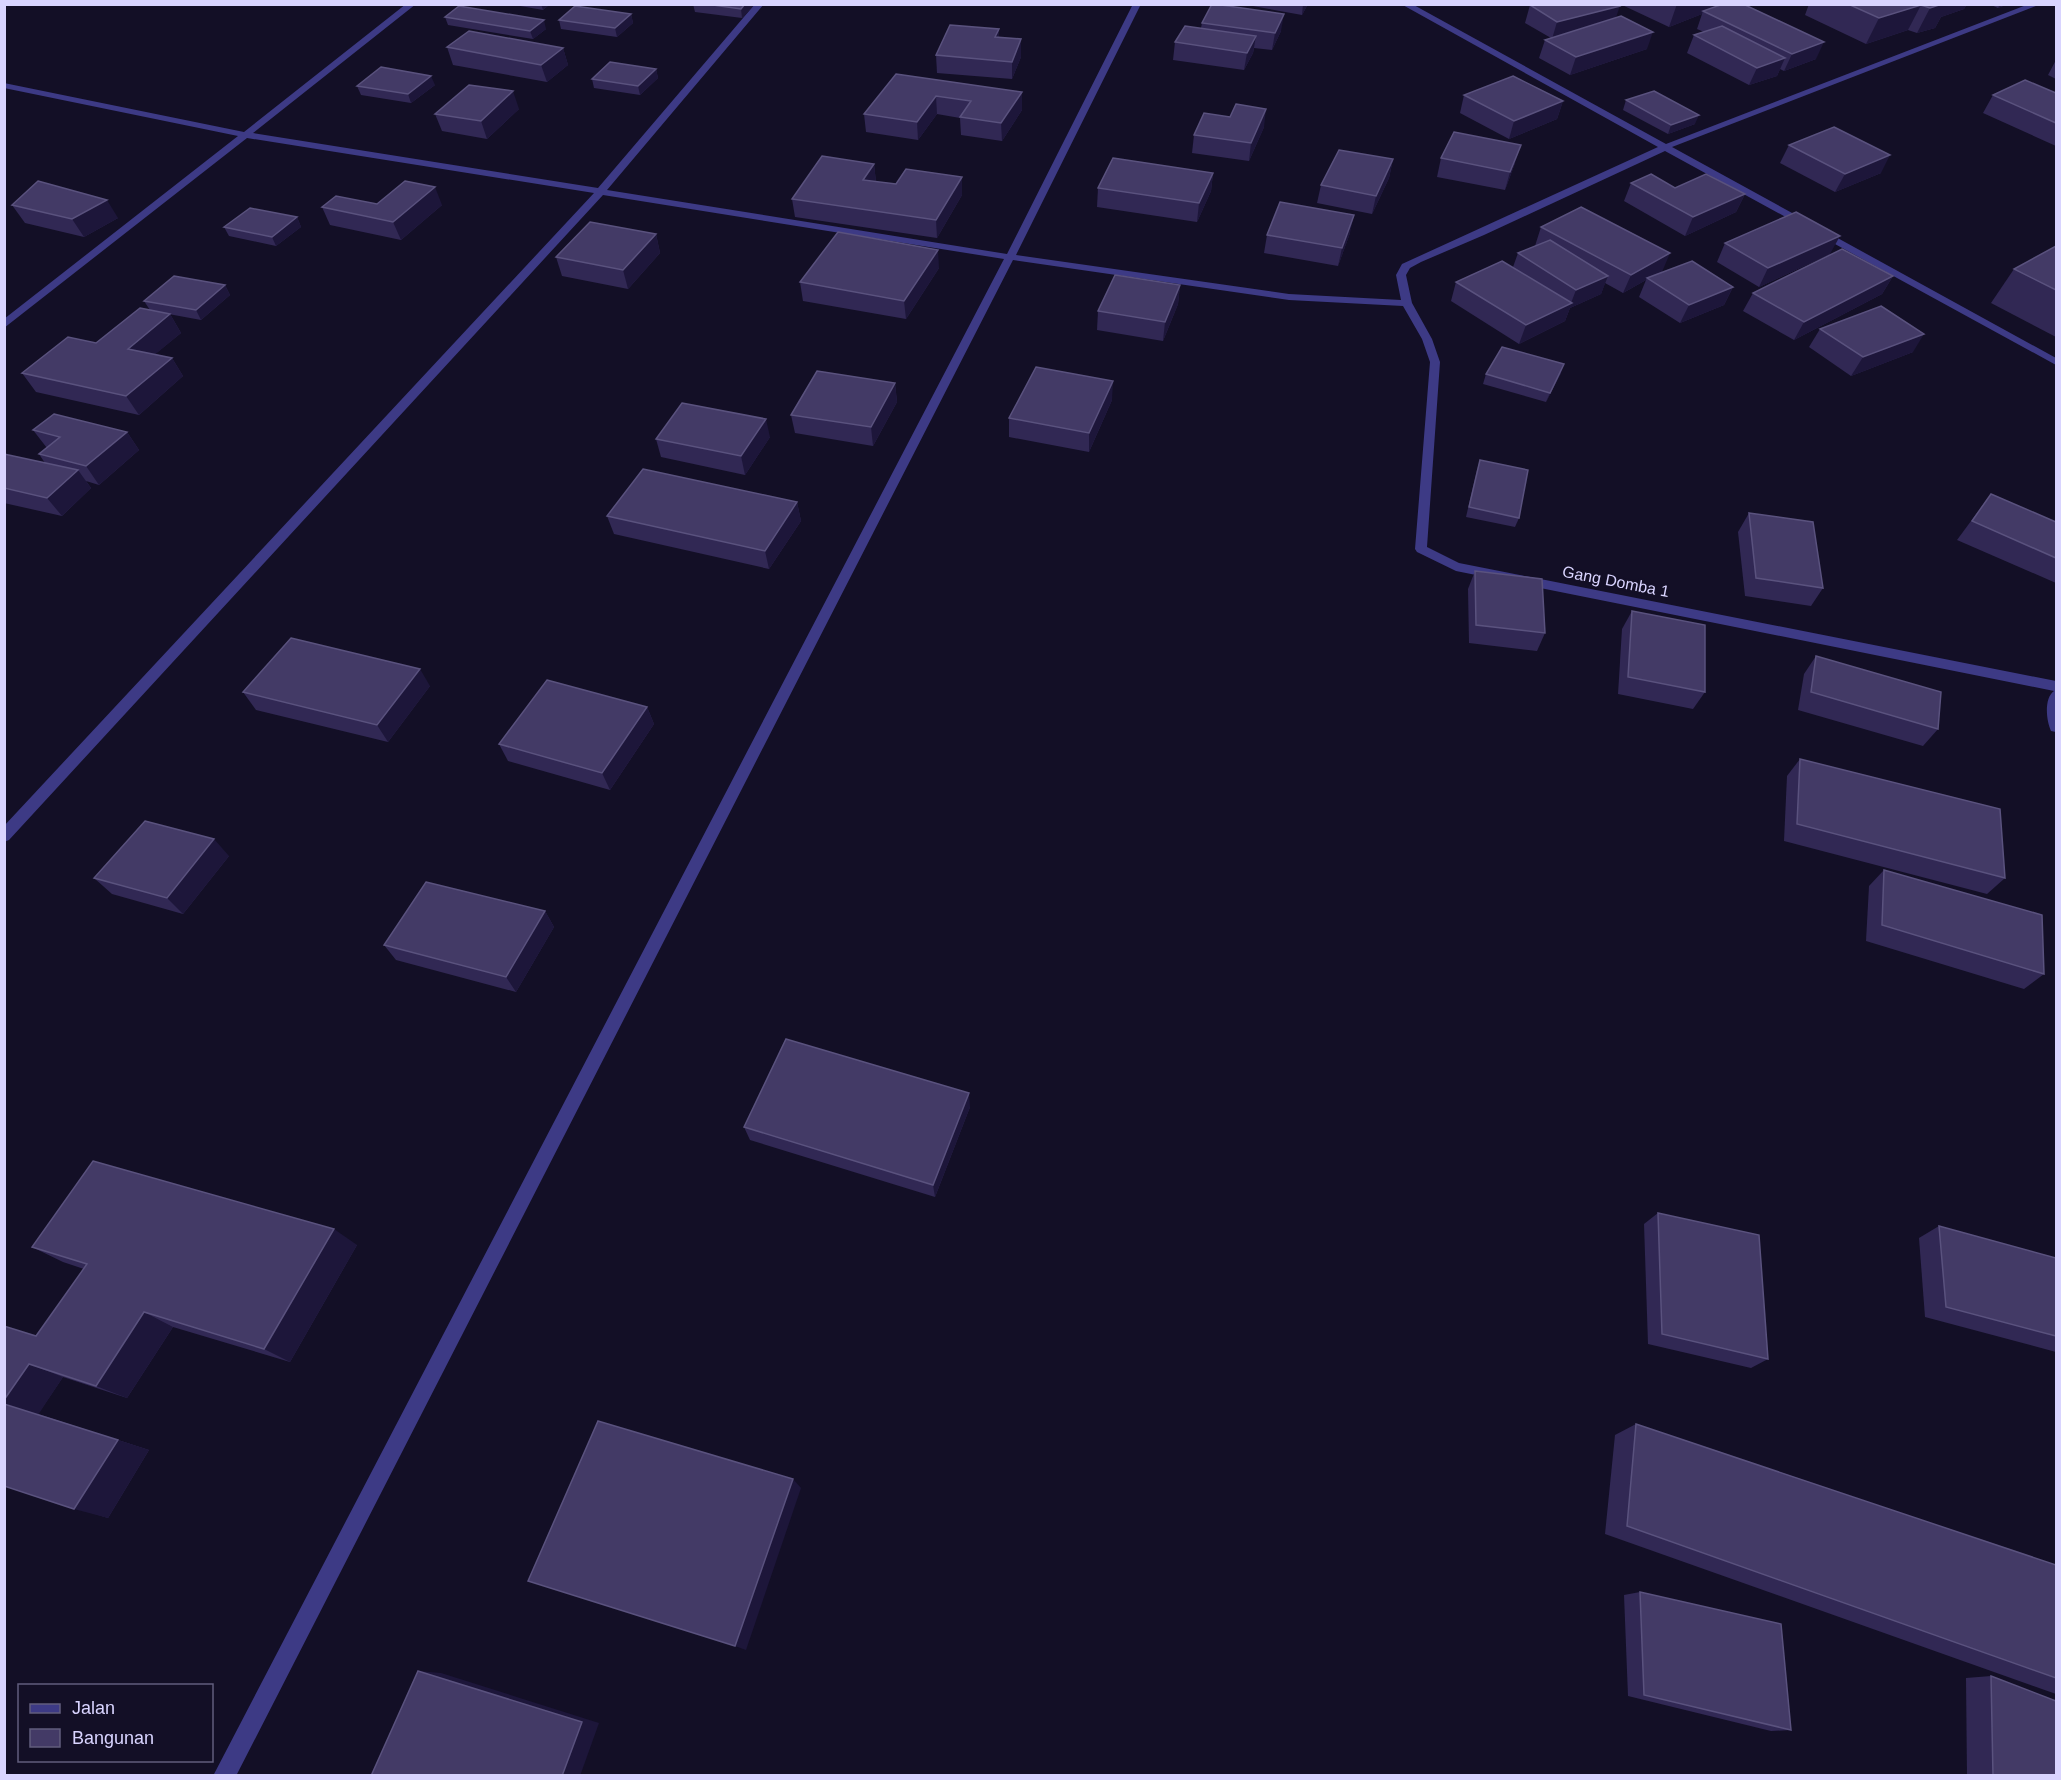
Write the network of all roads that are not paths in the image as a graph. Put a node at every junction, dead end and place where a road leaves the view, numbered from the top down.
1 (412, 4) edge
2 (760, 4) edge
3 (1137, 4) edge
4 (1405, 4) edge
5 (2037, 4) edge
6 (4, 85) edge
7 (246, 135) junction
8 (1665, 147) junction
9 (601, 191) junction
10 (1010, 257) junction
11 (1407, 303) junction
12 (4, 325) edge
13 (2056, 362) edge
14 (2056, 686) edge
15 (2056, 695) edge
16 (2056, 726) edge
17 (4, 836) edge
18 (224, 1776) edge

1 - 7 street
2 - 9 street
3 - 10 street
4 - 8 street
5 - 8 street
6 - 7 street
7 - 9 street
7 - 12 street
8 - 11 street
8 - 13 street
9 - 10 street
9 - 17 street
10 - 11 street
10 - 18 street
11 - 14 street, Gang Domba 1
15 - 16 street

